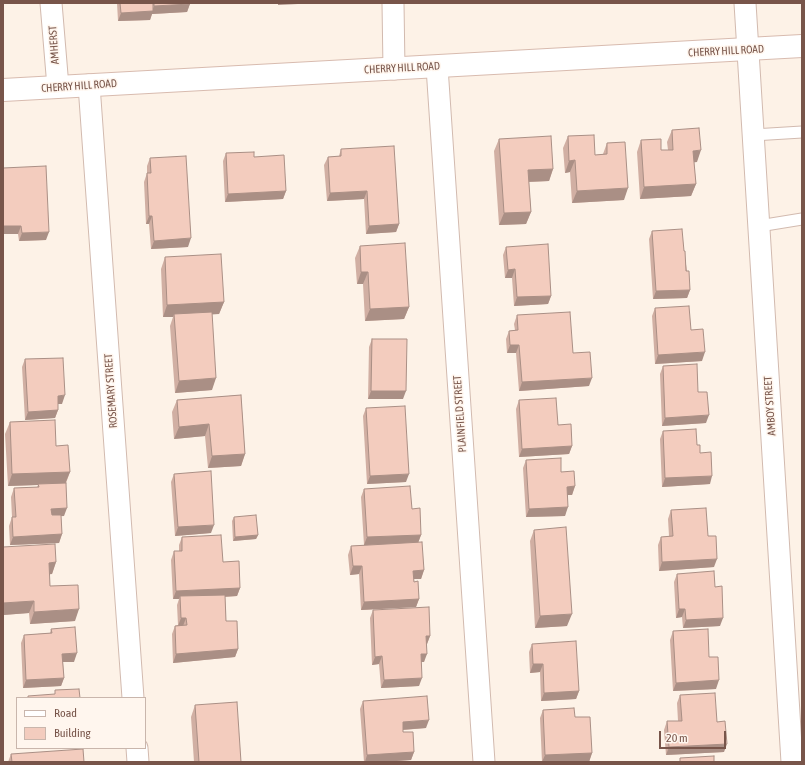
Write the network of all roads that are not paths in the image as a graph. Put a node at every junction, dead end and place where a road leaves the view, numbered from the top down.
1 (52, 3) edge
2 (393, 3) edge
3 (745, 3) edge
4 (802, 46) edge
5 (748, 49) junction
6 (437, 66) junction
7 (394, 69) junction
8 (89, 85) junction
9 (58, 87) junction
10 (3, 90) edge
11 (802, 132) edge
12 (753, 135) junction
13 (802, 219) edge
14 (759, 226) junction
15 (133, 697) edge
16 (137, 749) edge
17 (138, 762) edge
18 (484, 762) edge
19 (792, 762) edge

1 - 9 street, AMHERST
2 - 7 street
3 - 5 street, AMBOY STREET
4 - 5 main road, CHERRY HILL ROAD
5 - 6 main road, CHERRY HILL ROAD
5 - 12 street, AMBOY STREET
6 - 7 main road, CHERRY HILL ROAD
6 - 18 street, PLAINFIELD STREET
7 - 8 main road, CHERRY HILL ROAD
8 - 9 main road, CHERRY HILL ROAD
8 - 15 street, ROSEMARY STREET
9 - 10 main road, CHERRY HILL ROAD
11 - 12 lane
12 - 14 street, AMBOY STREET
13 - 14 lane
14 - 19 street, AMBOY STREET
16 - 17 street

